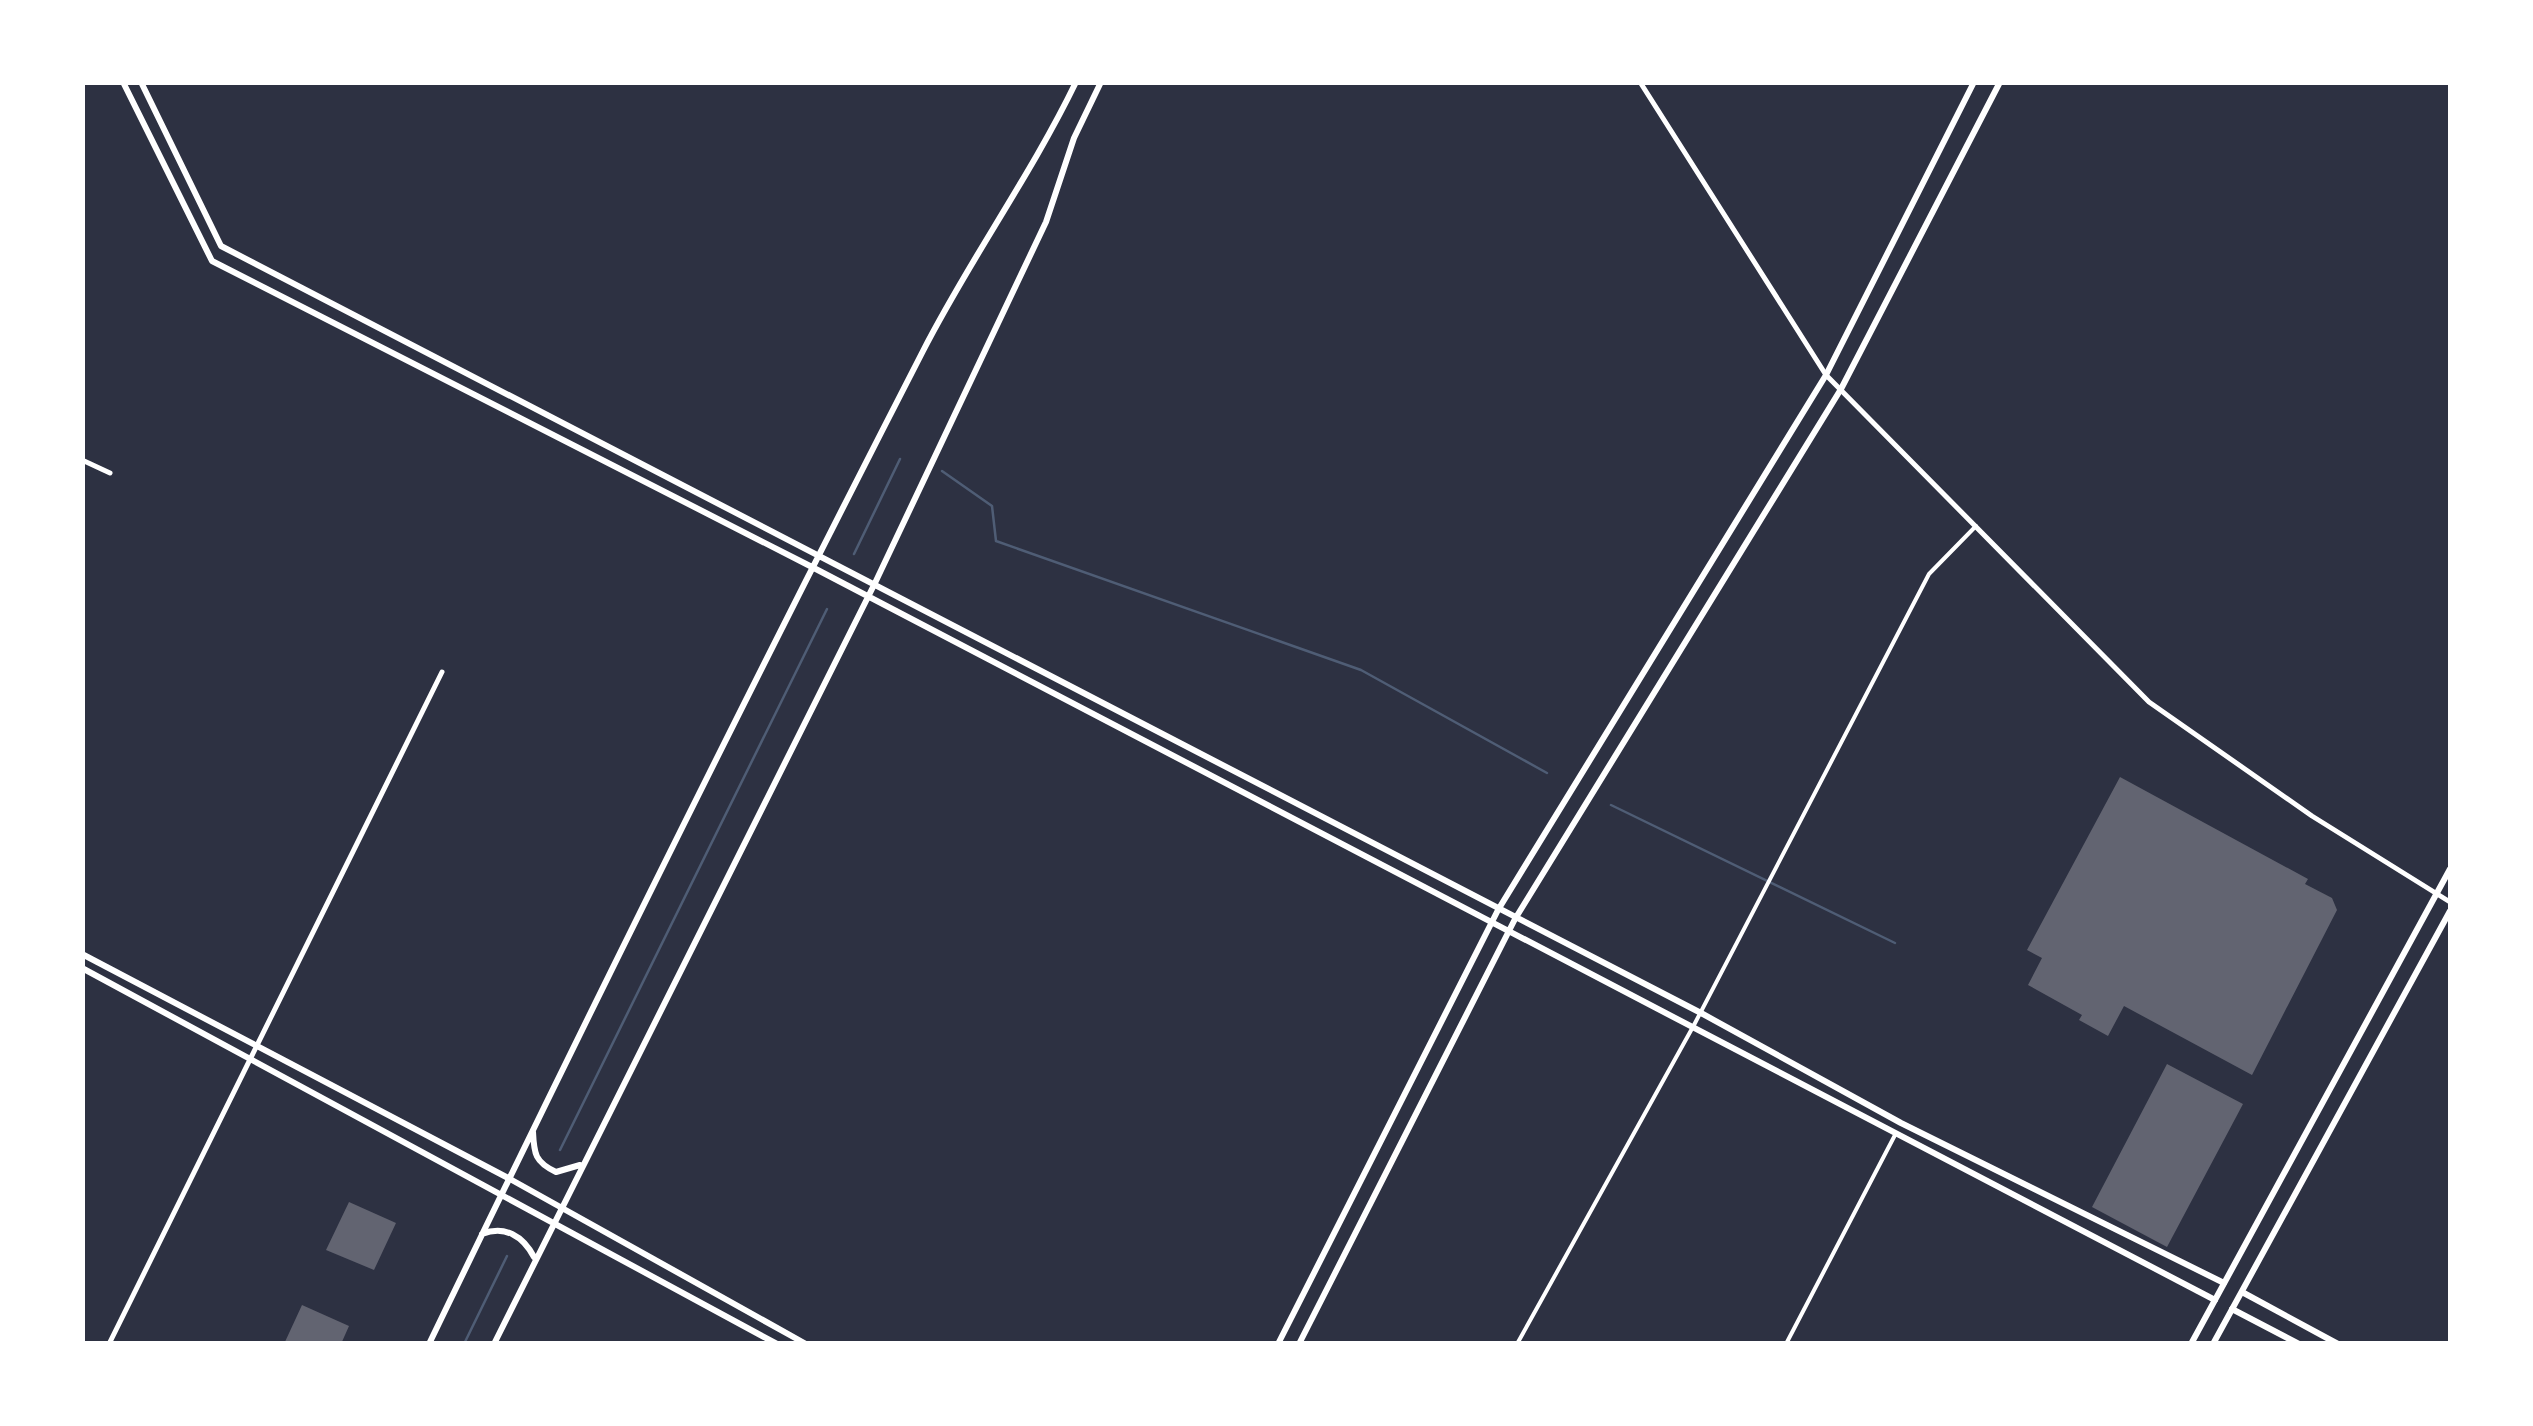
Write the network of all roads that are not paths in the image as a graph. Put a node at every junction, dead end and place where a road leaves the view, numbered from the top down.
1 (123, 82) edge
2 (141, 82) edge
3 (1076, 82) edge
4 (1101, 82) edge
5 (1640, 82) edge
6 (1974, 82) edge
7 (2000, 82) edge
8 (1826, 375) junction
9 (1840, 389) junction
10 (82, 460) edge
11 (110, 473) dead end
12 (1976, 526) junction
13 (819, 554) junction
14 (812, 567) junction
15 (876, 584) junction
16 (867, 596) junction
17 (442, 672) dead end
18 (2450, 869) edge
19 (2437, 894) junction
20 (2450, 902) edge
21 (1498, 910) junction
22 (2450, 911) edge
23 (1515, 919) junction
24 (1492, 924) junction
25 (1509, 932) junction
26 (82, 954) edge
27 (82, 968) edge
28 (1701, 1012) junction
29 (1694, 1025) junction
30 (257, 1048) junction
31 (252, 1058) junction
32 (533, 1131) junction
33 (1895, 1134) junction
34 (583, 1163) junction
35 (510, 1179) junction
36 (500, 1197) junction
37 (560, 1209) junction
38 (552, 1223) junction
39 (482, 1234) junction
40 (535, 1258) junction
41 (2224, 1282) junction
42 (2242, 1292) junction
43 (2215, 1300) junction
44 (2232, 1309) junction
45 (108, 1344) edge
46 (429, 1344) edge
47 (494, 1344) edge
48 (777, 1344) edge
49 (806, 1344) edge
50 (1278, 1344) edge
51 (1299, 1344) edge
52 (1517, 1344) edge
53 (1786, 1344) edge
54 (2191, 1344) edge
55 (2213, 1344) edge
56 (2299, 1344) edge
57 (2338, 1344) edge

1 - 14 main road
2 - 13 main road
3 - 13 main road
4 - 15 main road
5 - 8 street
6 - 8 main road
7 - 9 main road
8 - 9 street
8 - 21 main road
9 - 12 street
9 - 23 main road
10 - 11 street
12 - 19 street
12 - 28 street
13 - 14 main road
13 - 15 main road
14 - 16 main road
14 - 32 main road
15 - 16 main road
15 - 21 main road
16 - 24 main road
16 - 34 main road
17 - 30 street
18 - 19 main road
19 - 20 street
19 - 41 main road
21 - 23 main road
21 - 24 main road
22 - 42 main road
23 - 25 main road
23 - 28 main road
24 - 25 main road
24 - 50 main road
25 - 29 main road
25 - 51 main road
26 - 30 main road
27 - 31 main road
28 - 29 street
28 - 41 main road
29 - 33 main road
29 - 52 street
30 - 31 street
30 - 35 main road
31 - 36 main road
31 - 45 street
32 - 34 main road
32 - 35 main road
33 - 43 main road
33 - 53 street
34 - 37 main road
35 - 36 main road
35 - 37 main road
36 - 38 main road
36 - 39 main road
37 - 38 main road
37 - 49 main road
38 - 40 main road
38 - 48 main road
39 - 40 main road
39 - 46 main road
40 - 47 main road
41 - 43 main road
42 - 44 main road
42 - 57 main road
43 - 54 main road
44 - 55 main road
44 - 56 main road

